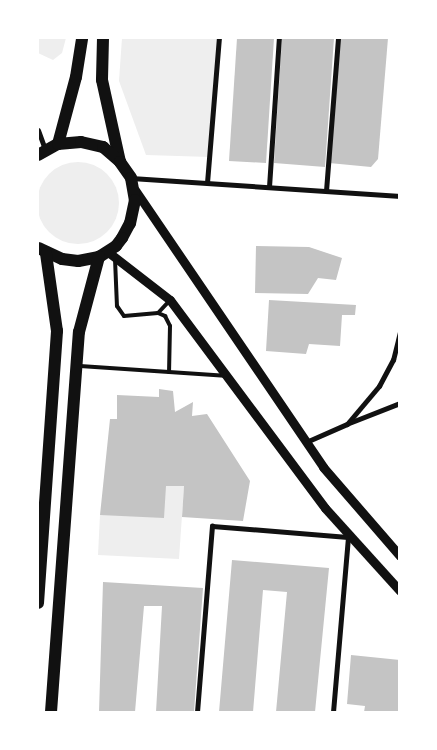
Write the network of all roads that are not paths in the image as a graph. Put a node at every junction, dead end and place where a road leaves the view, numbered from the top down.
1 (82, 38) edge
2 (103, 38) edge
3 (219, 38) edge
4 (279, 38) edge
5 (338, 38) edge
6 (38, 130) edge
7 (58, 144) junction
8 (41, 152) edge
9 (120, 162) junction
10 (133, 183) junction
11 (207, 183) junction
12 (269, 187) junction
13 (326, 191) junction
14 (400, 196) edge
15 (40, 250) edge
16 (107, 255) junction
17 (170, 300) junction
18 (158, 313) junction
19 (400, 331) edge
20 (77, 366) junction
21 (169, 372) junction
22 (226, 376) junction
23 (400, 403) edge
24 (347, 424) junction
25 (306, 443) junction
26 (348, 537) junction
27 (400, 556) edge
28 (400, 592) edge
29 (38, 603) edge
30 (51, 712) edge
31 (197, 712) edge
32 (334, 712) edge

1 - 7 main road
2 - 9 main road
3 - 11 street
4 - 12 street
5 - 13 street
6 - 8 street
7 - 8 main road
7 - 9 main road
9 - 10 main road
10 - 11 street
10 - 16 main road
10 - 25 street
11 - 12 street
12 - 13 street
13 - 14 street
15 - 16 main road
15 - 29 main road
16 - 17 street
16 - 18 lane
16 - 20 main road
17 - 18 lane
17 - 22 street
18 - 21 lane
19 - 24 street
20 - 21 lane
20 - 30 main road
21 - 22 lane
22 - 26 street
23 - 24 street
24 - 25 street
25 - 27 street
26 - 28 street
26 - 31 street
26 - 32 street

